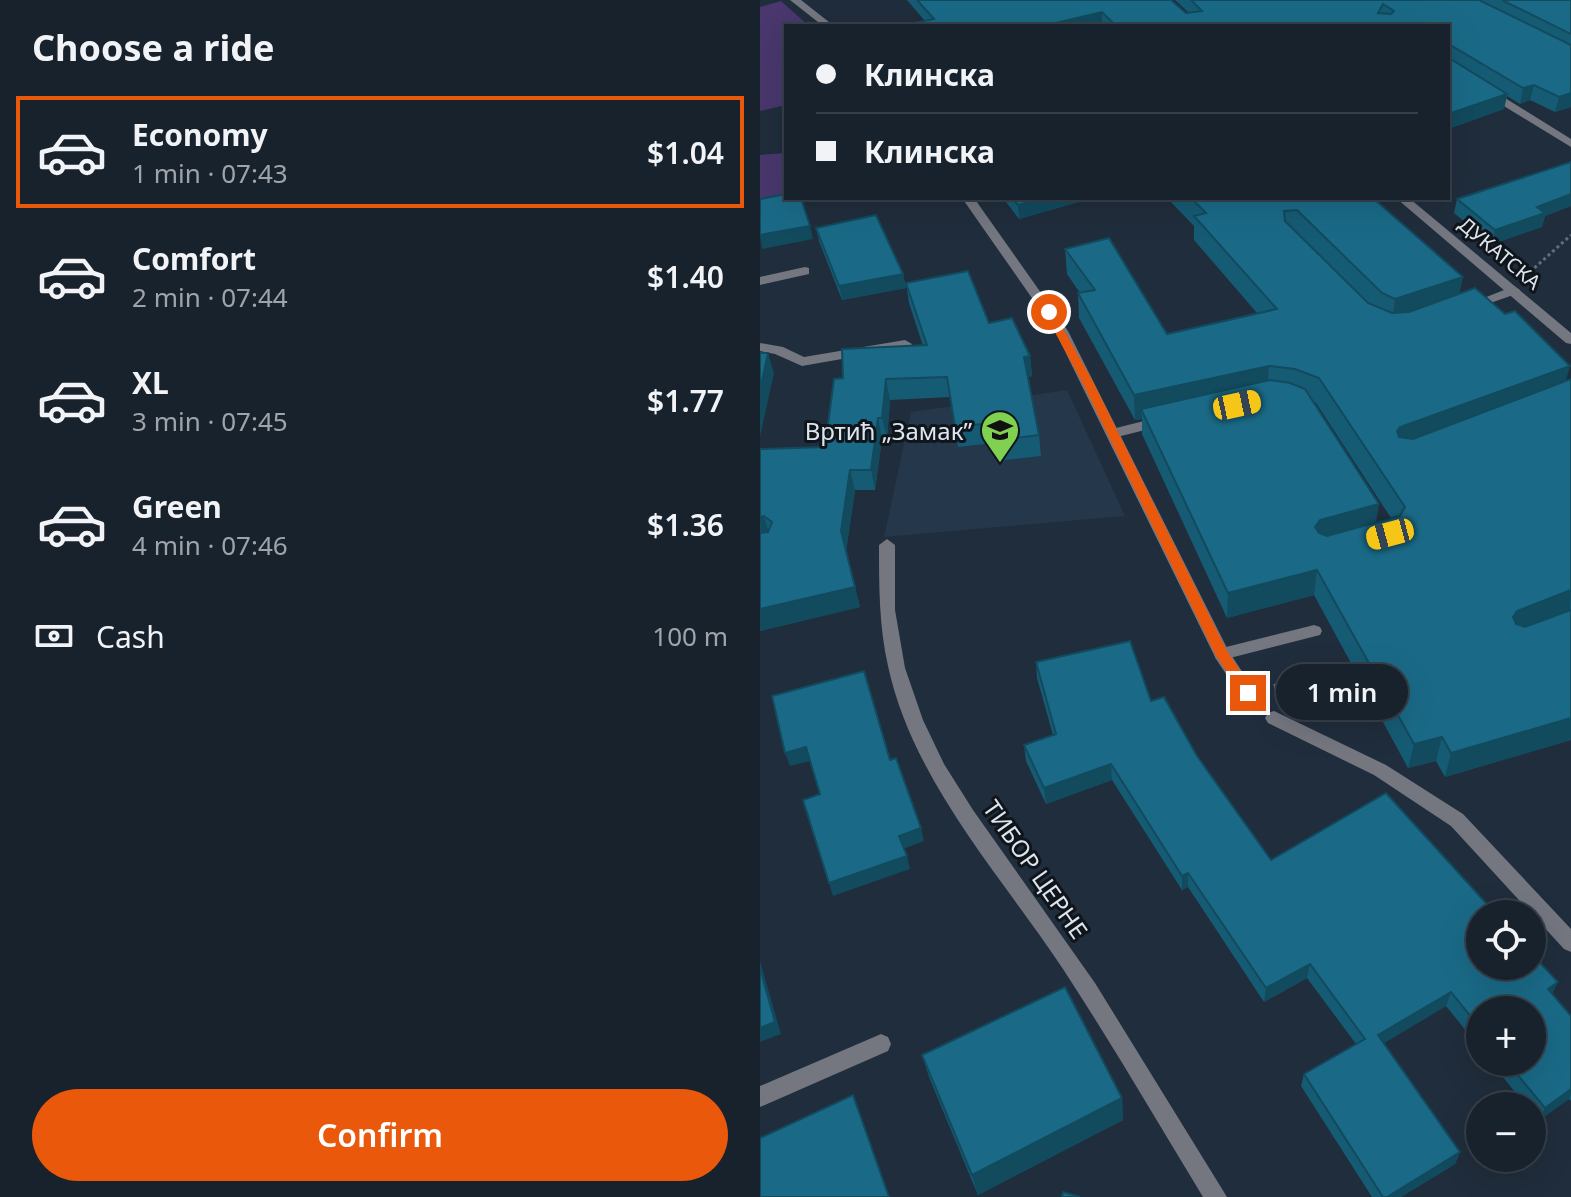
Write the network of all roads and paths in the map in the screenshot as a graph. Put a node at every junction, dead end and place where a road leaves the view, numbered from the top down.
1 (795, 0) edge
2 (826, 24) edge
3 (1473, 82) edge
4 (1571, 144) edge
5 (969, 200) edge
6 (1404, 200) edge
7 (1571, 235) edge
8 (805, 271) dead end
9 (760, 281) edge
10 (1514, 290) junction
11 (1457, 310) edge
12 (1571, 340) edge
13 (905, 344) edge
14 (760, 347) edge
15 (1175, 419) edge
16 (1113, 433) junction
17 (887, 545) dead end
18 (1314, 631) dead end
19 (1222, 654) junction
20 (1365, 663) edge
21 (1248, 693) joint
22 (1274, 718) dead end
23 (1571, 943) edge
24 (881, 1044) dead end
25 (760, 1097) edge
26 (1216, 1197) edge

1 - 2 street
3 - 4 street
5 - 16 street
6 - 10 street, ДУКАТСКА
7 - 10 path
8 - 9 street
10 - 11 street
10 - 12 street, ДУКАТСКА
13 - 14 street
15 - 16 street
16 - 19 street
17 - 26 street, ТИБОР ЦЕРНЕ
18 - 19 street
19 - 21 street
20 - 21 path
22 - 23 street
24 - 25 street

